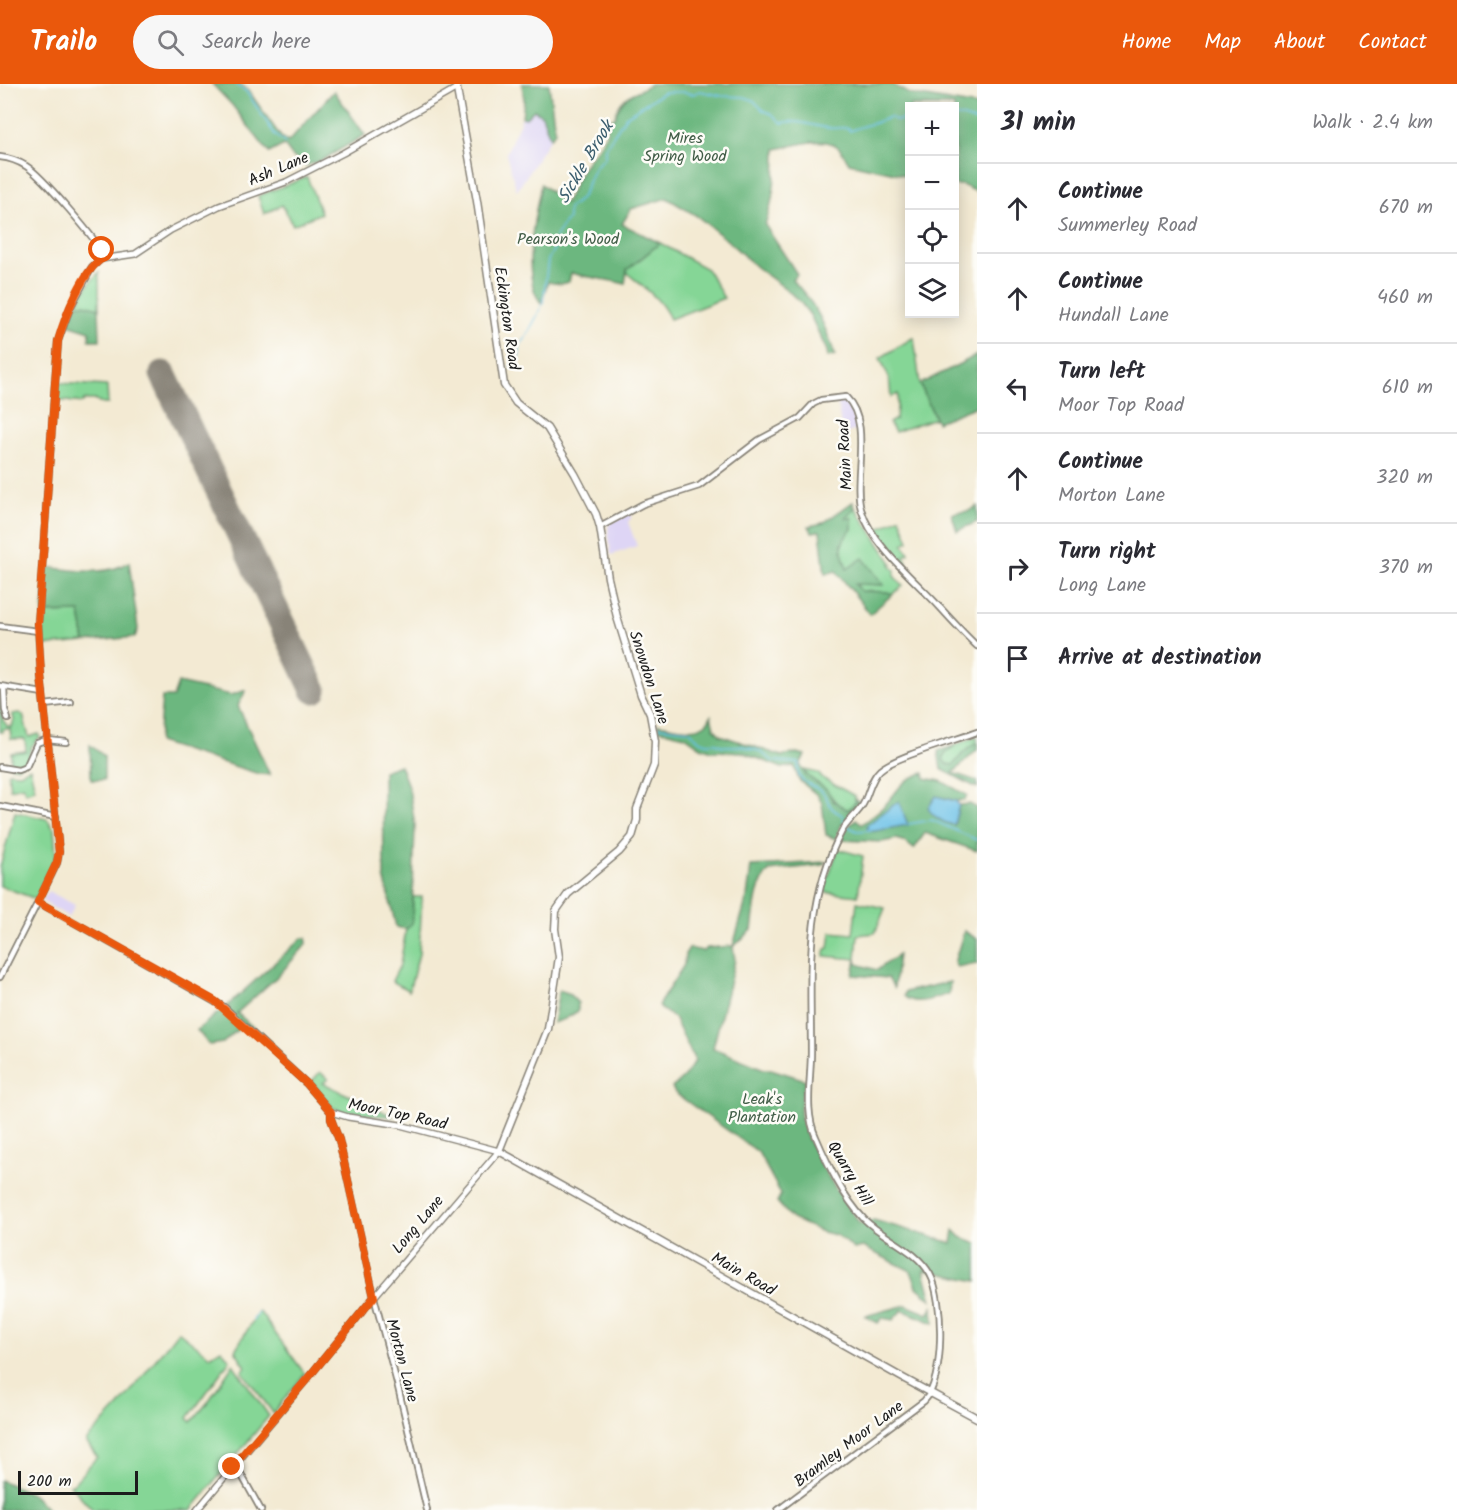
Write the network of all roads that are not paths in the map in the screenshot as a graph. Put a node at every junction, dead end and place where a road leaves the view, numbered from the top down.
1 (457, 86) edge
2 (0, 157) edge
3 (105, 257) junction
4 (600, 526) junction
5 (0, 626) edge
6 (38, 631) junction
7 (977, 646) edge
8 (2, 686) edge
9 (43, 693) junction
10 (72, 702) dead end
11 (44, 705) junction
12 (8, 719) dead end
13 (977, 732) edge
14 (48, 740) junction
15 (66, 742) dead end
16 (0, 767) edge
17 (0, 806) edge
18 (56, 817) junction
19 (38, 902) junction
20 (0, 977) edge
21 (331, 1112) junction
22 (499, 1151) junction
23 (374, 1297) junction
24 (930, 1393) junction
25 (977, 1418) edge
26 (240, 1458) junction
27 (232, 1467) junction
28 (241, 1474) junction
29 (196, 1510) edge
30 (261, 1510) edge
31 (427, 1510) edge
32 (778, 1510) edge

1 - 3 street, Ash Lane
1 - 4 main road, Eckington Road
2 - 3 street
3 - 6 street
4 - 7 street, Main Road
4 - 22 main road, Snowdon Lane
5 - 6 street
6 - 9 street
8 - 9 street
8 - 12 street
9 - 11 street
10 - 11 street
11 - 14 street
13 - 24 street, Quarry Hill
14 - 15 street
14 - 16 street
14 - 18 street
17 - 18 street
18 - 19 street
19 - 20 street
19 - 21 street, Moor Top Road
21 - 22 street, Moor Top Road
21 - 23 street, Morton Lane
22 - 23 street, Long Lane
22 - 24 main road, Main Road
23 - 26 street, Long Lane
23 - 31 street, Morton Lane
24 - 25 main road, Main Road
24 - 32 street, Bramley Moor Lane
26 - 27 street, Long Lane
26 - 28 street
27 - 28 street
27 - 29 street, Long Lane
28 - 30 street

